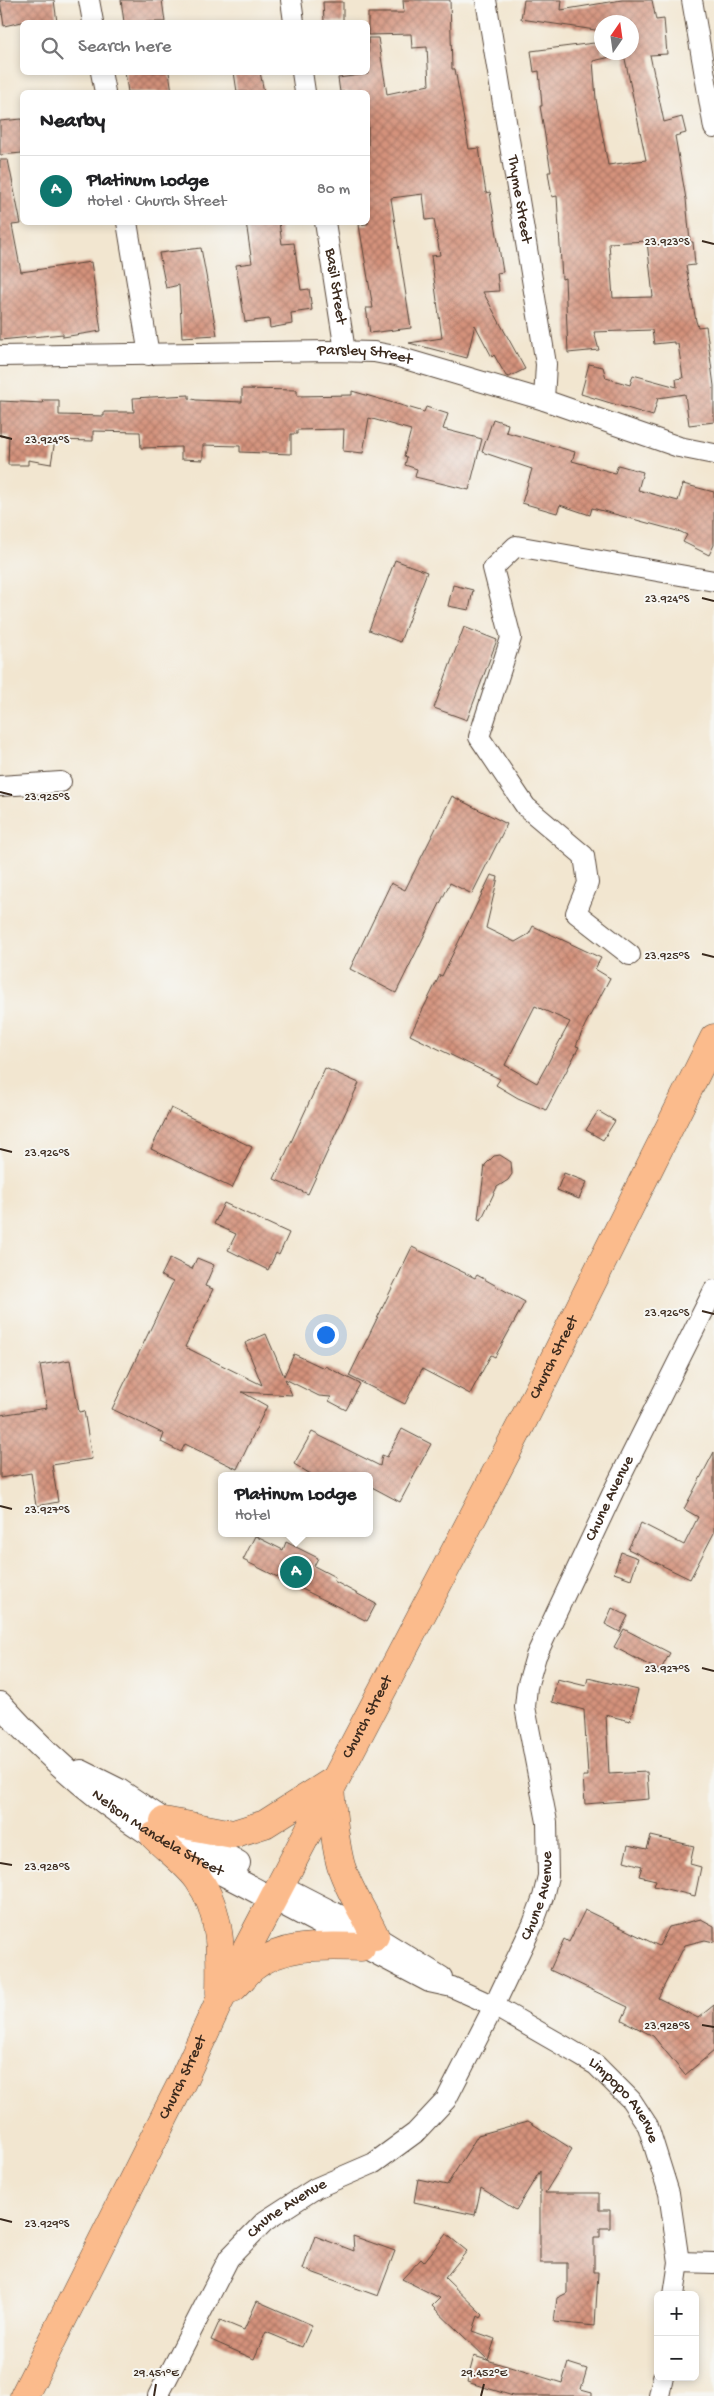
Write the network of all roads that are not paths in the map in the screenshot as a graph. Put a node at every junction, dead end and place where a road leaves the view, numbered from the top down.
1 (89, 0) edge
2 (291, 0) edge
3 (486, 0) edge
4 (692, 0) edge
5 (93, 20) edge
6 (294, 20) edge
7 (102, 75) edge
8 (302, 75) edge
9 (105, 90) edge
10 (305, 90) edge
11 (714, 128) edge
12 (128, 225) edge
13 (325, 225) edge
14 (345, 351) junction
15 (150, 355) junction
16 (0, 356) edge
17 (544, 400) junction
18 (714, 454) edge
19 (714, 581) edge
20 (61, 782) dead end
21 (0, 786) edge
22 (630, 955) dead end
23 (714, 1038) edge
24 (714, 1290) edge
25 (0, 1704) edge
26 (331, 1785) junction
27 (159, 1828) junction
28 (277, 1893) junction
29 (368, 1942) junction
30 (219, 2002) junction
31 (494, 2006) junction
32 (679, 2262) junction
33 (714, 2263) edge
34 (675, 2291) edge
35 (662, 2381) edge
36 (24, 2396) edge
37 (158, 2396) edge
38 (659, 2396) edge

1 - 5 street
2 - 6 street
3 - 17 street, Thyme Street
4 - 11 street
7 - 9 street
8 - 10 street
12 - 15 street
13 - 14 street, Basil Street
14 - 15 street, Parsley Street
14 - 17 street, Parsley Street
15 - 16 street, Parsley Street
17 - 18 street, Parsley Street
19 - 22 street
20 - 21 street
23 - 26 main road, Church Street
24 - 31 street, Chune Avenue
25 - 27 street, Nelson Mandela Street
26 - 27 main road
26 - 28 main road, Church Street
26 - 29 main road
27 - 28 street, Nelson Mandela Street
27 - 30 main road
28 - 29 street, Limpopo Avenue
28 - 30 main road, Church Street
29 - 30 main road
29 - 31 street, Limpopo Avenue
30 - 36 main road, Church Street
31 - 32 street, Limpopo Avenue
31 - 37 street, Chune Avenue
32 - 33 street
32 - 34 street, Limpopo Avenue
35 - 38 street

